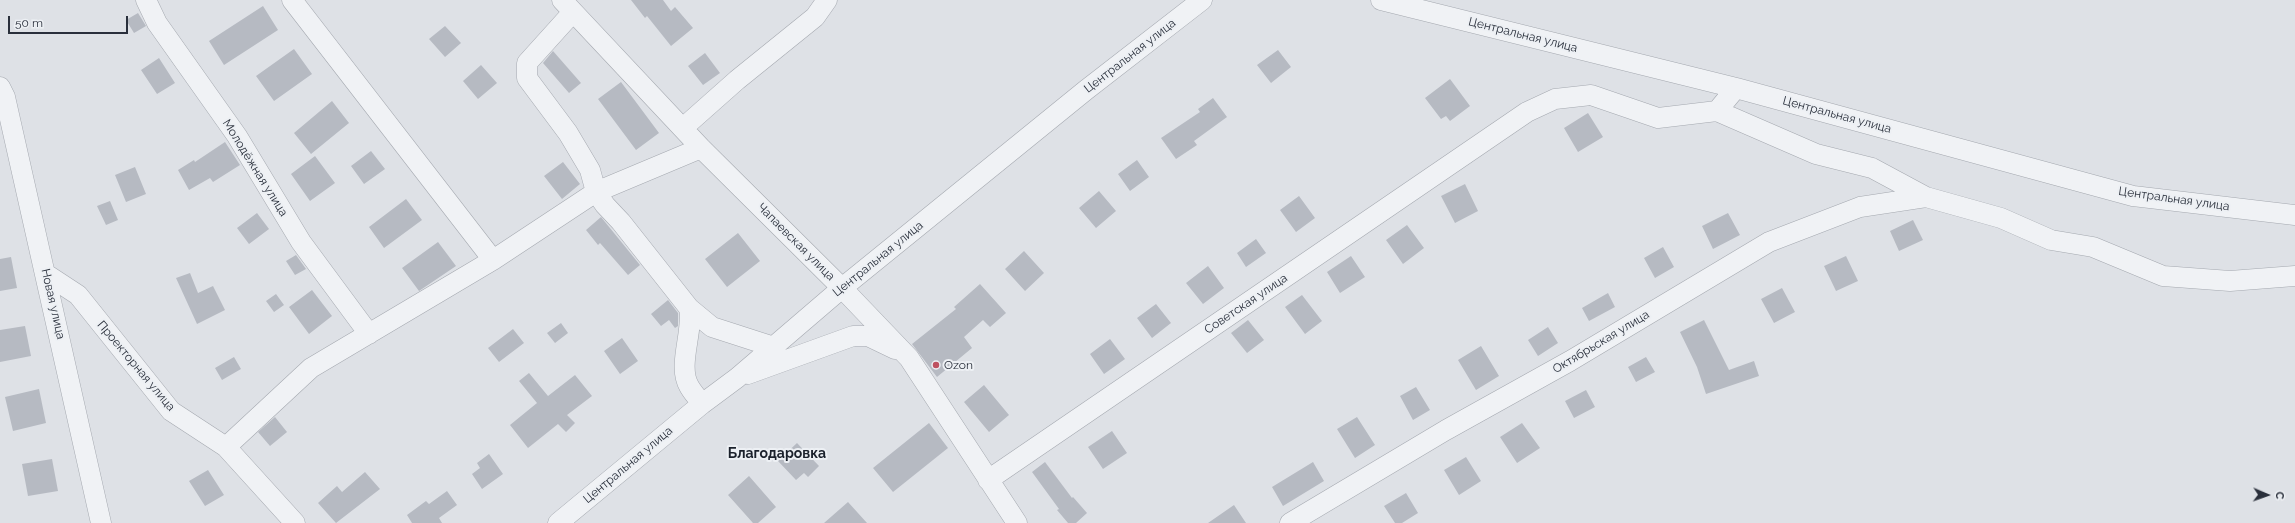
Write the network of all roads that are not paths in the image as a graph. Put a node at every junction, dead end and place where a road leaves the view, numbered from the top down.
1 (146, 0) edge
2 (292, 0) edge
3 (827, 0) edge
4 (1202, 0) edge
5 (1380, 0) edge
6 (568, 6) edge
7 (0, 87) edge
8 (1736, 88) junction
9 (1717, 111) junction
10 (684, 127) junction
11 (701, 148) junction
12 (596, 192) junction
13 (1926, 197) junction
14 (2295, 215) edge
15 (493, 260) junction
16 (46, 274) junction
17 (2295, 276) edge
18 (842, 288) junction
19 (689, 308) junction
20 (369, 334) junction
21 (774, 347) junction
22 (909, 358) junction
23 (737, 378) junction
24 (702, 404) junction
25 (226, 446) junction
26 (988, 480) junction
27 (101, 523) edge
28 (295, 523) edge
29 (558, 523) edge
30 (1017, 523) edge
31 (1290, 523) edge

1 - 20 street, Молодёжная улица
2 - 15 street
3 - 10 street
4 - 18 street, Центральная улица
5 - 8 street, Центральная улица
6 - 10 street, Чапаевская улица
6 - 12 street
7 - 16 street, Новая улица
8 - 9 street
8 - 14 street, Центральная улица
9 - 13 street
9 - 26 street, Советская улица
10 - 11 street, Чапаевская улица
11 - 12 street
11 - 18 street, Чапаевская улица
12 - 15 street
12 - 19 street
13 - 17 street
13 - 31 street, Октябрьская улица
15 - 20 street
16 - 25 street, Проекторная улица
16 - 27 street, Новая улица
18 - 21 street, Центральная улица
18 - 22 street, Чапаевская улица
19 - 21 street
19 - 24 street
20 - 25 street
21 - 23 street, Центральная улица
22 - 23 street
22 - 26 street, Чапаевская улица
23 - 24 street, Центральная улица
24 - 29 street, Центральная улица
25 - 28 street, Проекторная улица
26 - 30 street, Чапаевская улица

